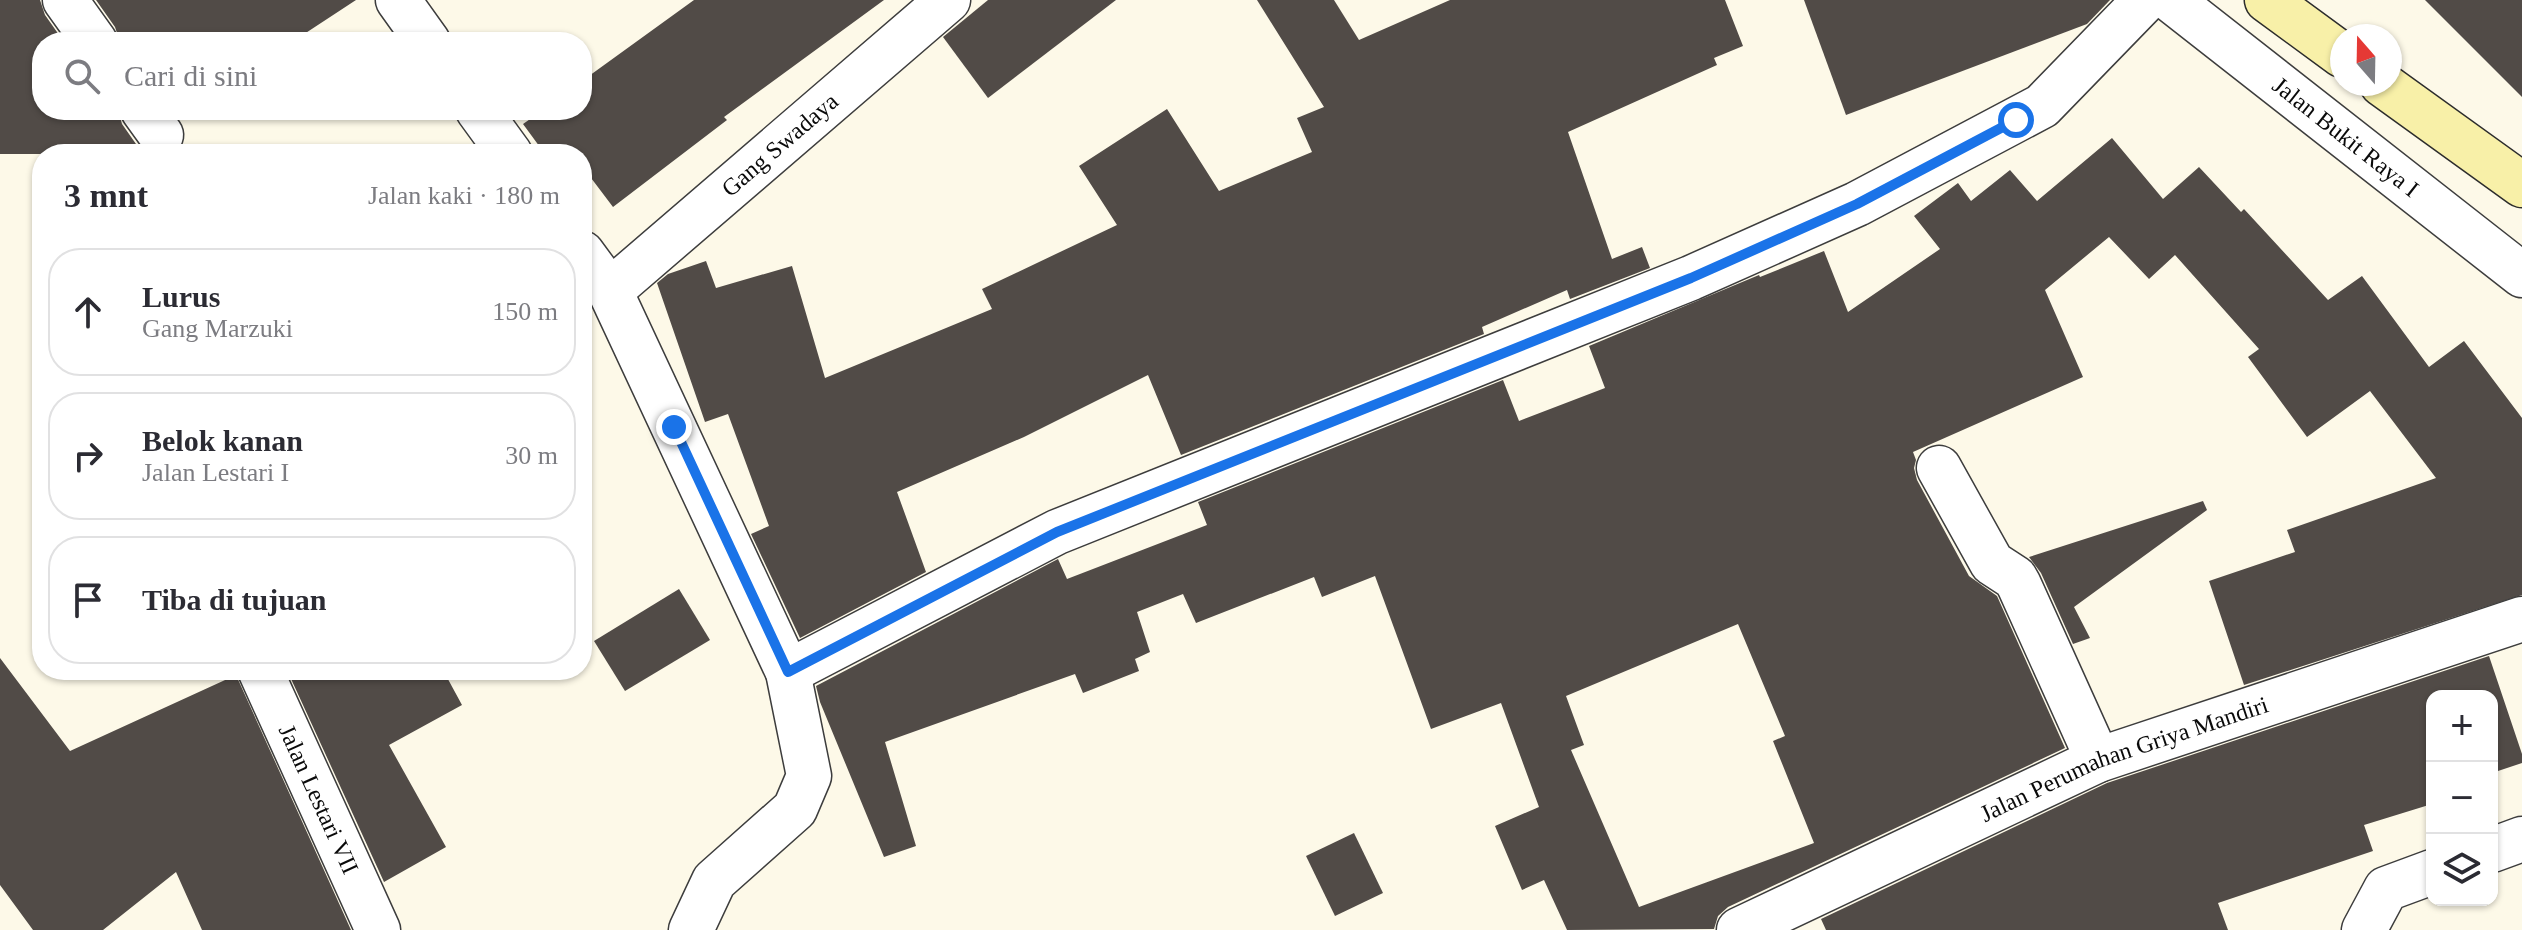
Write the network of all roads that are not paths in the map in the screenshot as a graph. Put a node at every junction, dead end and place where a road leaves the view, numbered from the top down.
1 (65, 0) edge
2 (398, 0) edge
3 (948, 0) edge
4 (2145, 0) edge
5 (2171, 0) edge
6 (2267, 0) edge
7 (2222, 16) edge
8 (88, 32) edge
9 (421, 32) edge
10 (2330, 46) edge
11 (2399, 96) edge
12 (485, 120) edge
13 (503, 144) edge
14 (2522, 185) edge
15 (592, 267) edge
16 (2522, 275) edge
17 (610, 291) junction
18 (1939, 468) dead end
19 (2522, 619) edge
20 (788, 672) junction
21 (265, 680) edge
22 (2098, 760) junction
23 (2522, 839) edge
24 (2498, 848) edge
25 (2426, 874) edge
26 (378, 930) edge
27 (691, 930) edge
28 (1739, 930) edge
29 (2364, 930) edge

1 - 8 street
2 - 9 street
3 - 17 street, Gang Swadaya
4 - 20 street
5 - 7 street, Jalan Bukit Raya I
6 - 10 street
7 - 16 street, Jalan Bukit Raya I
11 - 14 street
12 - 13 street
15 - 17 street
17 - 20 street
18 - 22 street
19 - 22 street, Jalan Perumahan Griya Mandiri
20 - 27 street
21 - 26 street, Jalan Lestari VII
22 - 28 street, Jalan Perumahan Griya Mandiri
23 - 24 street
25 - 29 street

